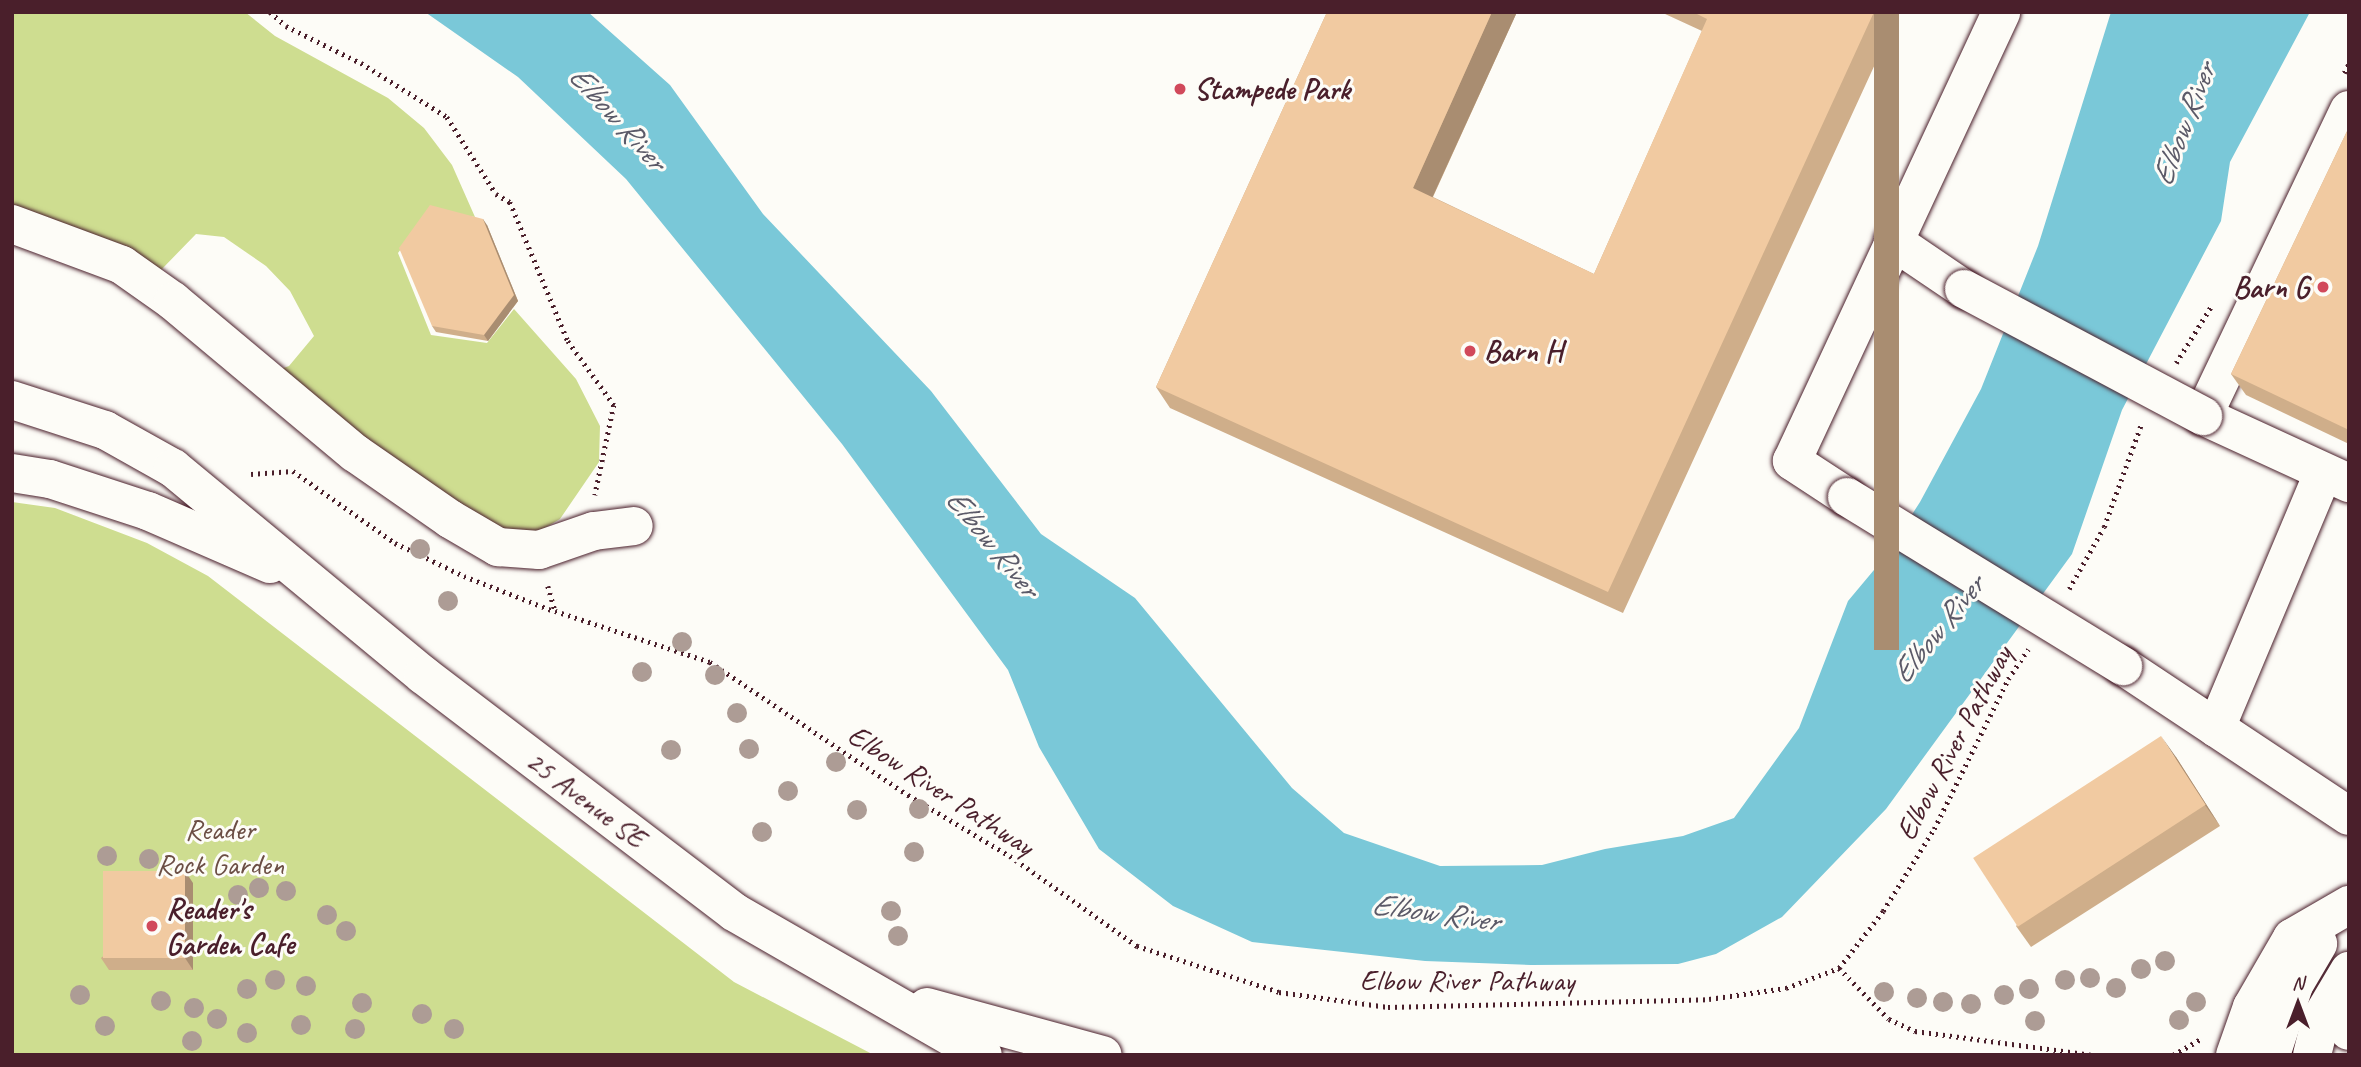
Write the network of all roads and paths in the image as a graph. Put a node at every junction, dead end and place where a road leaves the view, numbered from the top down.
1 (270, 12) edge
2 (2001, 12) edge
3 (2349, 63) edge
4 (2346, 92) edge
5 (12, 224) edge
6 (1893, 241) junction
7 (2217, 298) dead end
8 (2169, 374) dead end
9 (12, 400) edge
10 (2203, 416) junction
11 (2144, 417) dead end
12 (12, 473) edge
13 (251, 474) dead end
14 (2336, 478) edge
15 (594, 499) dead end
16 (634, 526) dead end
17 (539, 550) junction
18 (310, 581) junction
19 (2064, 596) dead end
20 (555, 611) junction
21 (2036, 637) dead end
22 (2216, 728) junction
23 (2349, 816) edge
24 (2343, 907) edge
25 (1839, 968) junction
26 (2349, 972) edge
27 (877, 993) junction
28 (2349, 1031) edge
29 (2222, 1048) edge
30 (983, 1055) edge
31 (1103, 1055) edge
32 (2092, 1055) edge
33 (2174, 1055) edge
34 (2271, 1055) edge
35 (2312, 1055) edge

1 - 15 path
2 - 6 street
3 - 4 path
4 - 10 street
5 - 17 street
6 - 10 street, bridge
6 - 22 street, bridge
7 - 8 path
9 - 18 street, 25 Avenue SE
10 - 14 street
11 - 19 path
12 - 18 street, 25 Avenue SE
13 - 20 path, Elbow River Pathway
14 - 22 street
16 - 17 street
17 - 20 path
18 - 27 street, 25 Avenue SE
20 - 25 path, Elbow River Pathway
21 - 25 path, Elbow River Pathway
22 - 23 street
24 - 29 street
24 - 34 street
25 - 32 path
26 - 28 street
26 - 35 street
27 - 30 street, 25 Avenue SE
27 - 31 street, 25 Avenue SE
29 - 33 path

